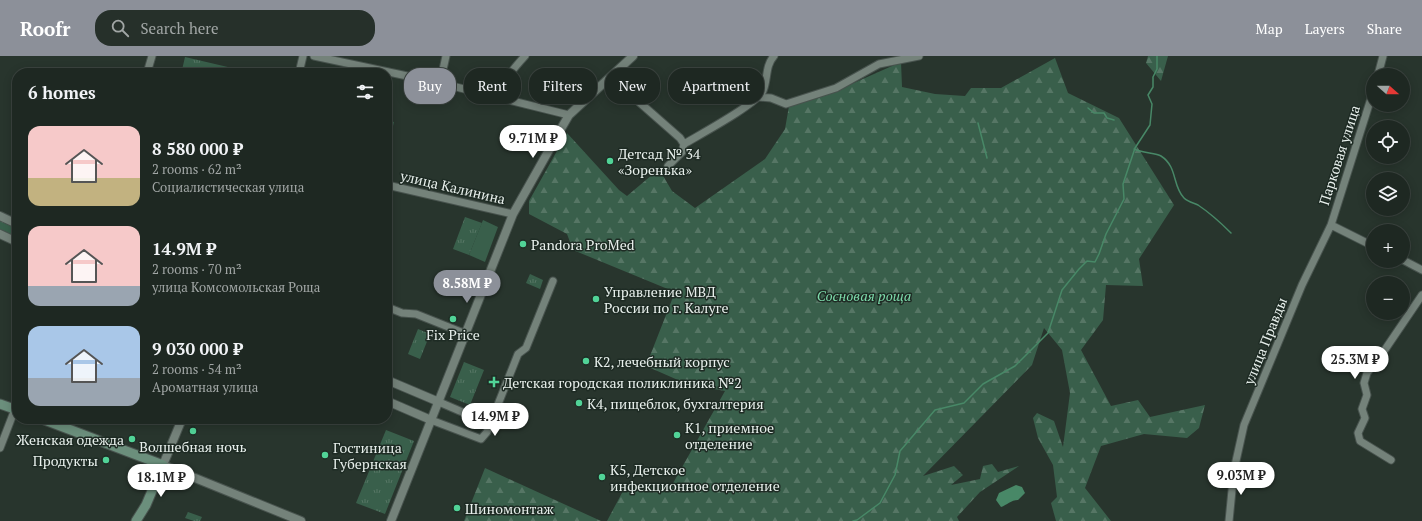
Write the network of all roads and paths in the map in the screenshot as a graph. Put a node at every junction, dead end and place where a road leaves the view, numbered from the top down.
1 (152, 56) edge
2 (302, 56) edge
3 (314, 56) edge
4 (446, 56) edge
5 (525, 56) edge
6 (633, 56) edge
7 (774, 56) edge
8 (919, 56) edge
9 (1383, 56) edge
10 (148, 68) edge
11 (300, 68) edge
12 (370, 68) edge
13 (443, 68) edge
14 (515, 68) edge
15 (620, 68) edge
16 (1380, 68) edge
17 (392, 73) edge
18 (404, 75) edge
19 (605, 82) edge
20 (764, 86) edge
21 (764, 97) edge
22 (521, 103) edge
23 (641, 104) edge
24 (748, 104) edge
25 (1367, 112) edge
26 (570, 115) junction
27 (684, 144) junction
28 (668, 166) dead end
29 (392, 186) edge
30 (513, 214) junction
31 (0, 216) edge
32 (12, 222) edge
33 (1330, 225) junction
34 (0, 234) edge
35 (12, 240) edge
36 (1366, 243) edge
37 (1410, 264) edge
38 (1422, 270) edge
39 (553, 281) dead end
40 (1422, 295) edge
41 (392, 309) edge
42 (466, 334) junction
43 (392, 382) edge
44 (439, 402) junction
45 (392, 403) edge
46 (0, 404) edge
47 (12, 408) edge
48 (12, 419) edge
49 (431, 420) junction
50 (55, 424) edge
51 (180, 424) edge
52 (490, 424) junction
53 (0, 448) edge
54 (1391, 460) dead end
55 (163, 465) junction
56 (137, 521) edge
57 (301, 521) edge
58 (391, 521) edge
59 (1229, 521) edge

1 - 10 street
2 - 11 street
3 - 12 street
4 - 13 street
5 - 14 street
6 - 15 street
7 - 20 street
8 - 21 street
9 - 16 street
17 - 18 street
19 - 26 street
22 - 26 street
23 - 27 street
24 - 27 street
25 - 33 street, Парковая улица
26 - 30 street
27 - 28 street
29 - 30 street, улица Калинина
30 - 42 street
31 - 32 street
33 - 36 street
33 - 59 street, улица Правды
34 - 35 street
37 - 38 street
39 - 52 street
40 - 54 street
41 - 42 street
42 - 44 street
43 - 44 street
44 - 49 street
44 - 52 street
45 - 49 street
46 - 47 main road
48 - 53 street
49 - 52 street
49 - 58 street
50 - 55 main road
51 - 55 street
55 - 56 main road
55 - 57 street

